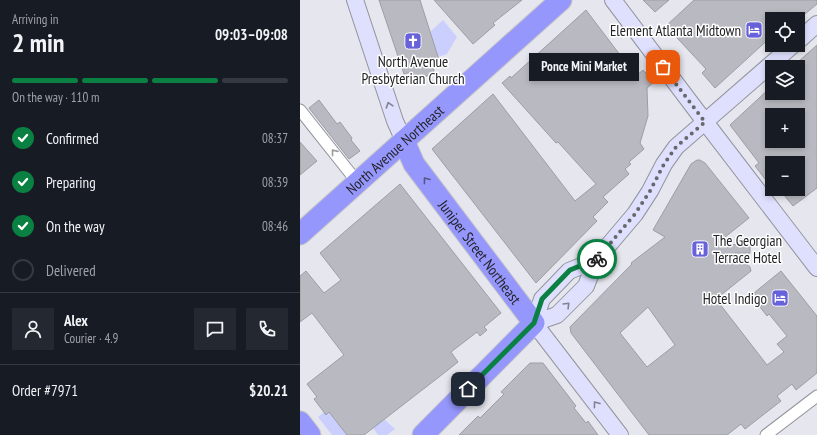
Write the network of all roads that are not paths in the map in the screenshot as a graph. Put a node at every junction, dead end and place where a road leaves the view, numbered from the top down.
1 (355, 0) edge
2 (561, 0) edge
3 (613, 0) edge
4 (817, 24) edge
5 (805, 34) edge
6 (785, 52) edge
7 (300, 110) edge
8 (705, 122) junction
9 (404, 141) junction
10 (358, 183) junction
11 (300, 234) edge
12 (596, 260) junction
13 (817, 268) edge
14 (534, 323) junction
15 (817, 396) edge
16 (300, 422) edge
17 (310, 435) edge
18 (423, 435) edge
19 (620, 435) edge
20 (766, 435) edge

9 -> 1 main road
2 - 9 highway, North Avenue Northeast
3 - 8 main road
4 - 5 main road
6 - 8 main road
10 -> 7 street
8 - 12 main road
8 - 13 main road
9 - 10 highway, North Avenue Northeast
14 -> 9 highway, Juniper Street Northeast
10 - 11 highway, North Avenue Northeast
14 -> 12 main road
12 - 14 main road
14 - 18 highway
19 -> 14 main road, Juniper Street Northeast
15 - 20 street
16 - 17 highway

